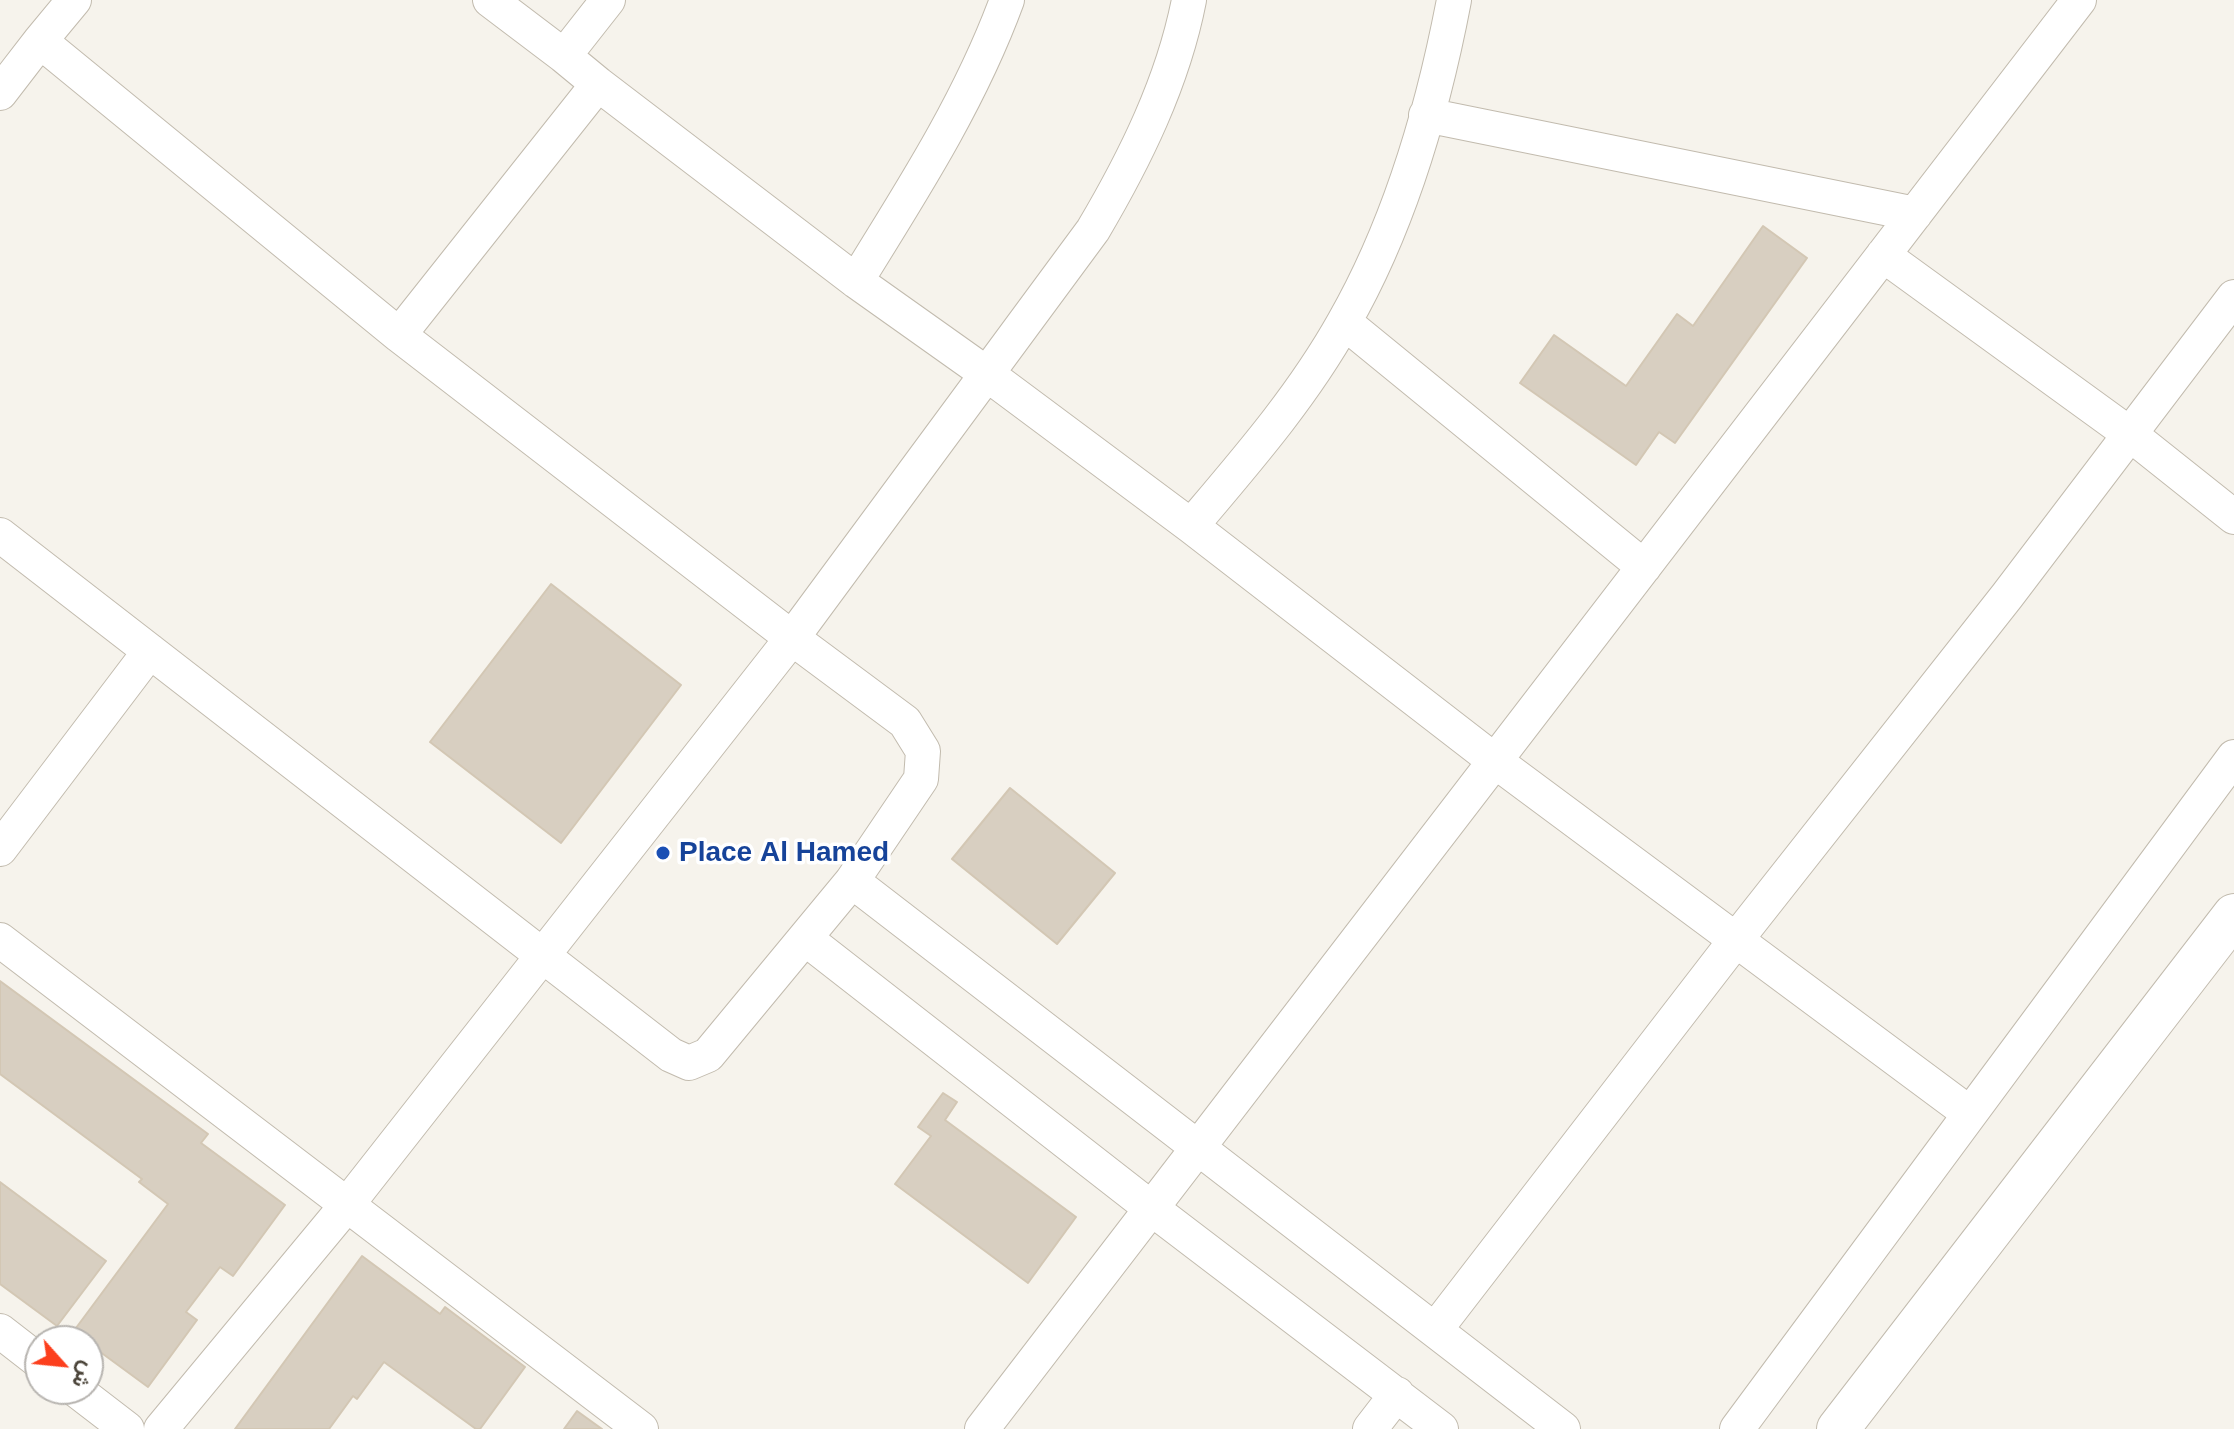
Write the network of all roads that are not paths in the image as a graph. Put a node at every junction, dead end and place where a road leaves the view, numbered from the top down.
1 (74, 0) edge
2 (490, 0) edge
3 (608, 0) edge
4 (1189, 0) edge
5 (1454, 0) edge
6 (2079, 0) edge
7 (994, 7) edge
8 (40, 41) junction
9 (564, 56) junction
10 (598, 84) junction
11 (0, 93) edge
12 (1426, 115) junction
13 (1915, 214) junction
14 (1883, 255) junction
15 (856, 281) junction
16 (2234, 297) edge
17 (1344, 322) junction
18 (399, 335) junction
19 (987, 374) junction
20 (2131, 435) junction
21 (2234, 517) edge
22 (1191, 526) junction
23 (0, 535) edge
24 (1644, 567) junction
25 (792, 638) junction
26 (150, 651) junction
27 (2234, 757) edge
28 (1495, 761) junction
29 (0, 849) edge
30 (852, 881) junction
31 (2234, 915) edge
32 (806, 939) junction
33 (0, 940) edge
34 (1735, 941) junction
35 (543, 954) junction
36 (1969, 1113) junction
37 (1198, 1146) junction
38 (346, 1206) junction
39 (1151, 1208) junction
40 (1435, 1330) junction
41 (0, 1331) edge
42 (24, 1350) edge
43 (1397, 1394) junction
44 (96, 1405) edge
45 (127, 1429) edge
46 (161, 1429) edge
47 (641, 1429) edge
48 (982, 1429) edge
49 (1370, 1429) edge
50 (1441, 1429) edge
51 (1563, 1429) edge
52 (1737, 1429) edge
53 (1838, 1429) edge

1 - 8 street
2 - 9 street
3 - 9 street
4 - 19 street
5 - 12 street
6 - 13 street
7 - 15 street
8 - 11 street
8 - 18 street
9 - 10 street
10 - 15 street
10 - 18 street
12 - 13 street
12 - 17 street
13 - 14 street
14 - 20 street
14 - 24 street
15 - 19 street
16 - 20 street
17 - 22 street
17 - 24 street
18 - 25 street
19 - 22 street
19 - 25 street
20 - 21 street
20 - 34 street
22 - 28 street
23 - 26 street
24 - 28 street
25 - 30 street
25 - 35 street
26 - 29 street
26 - 35 street
27 - 36 street
28 - 34 street
28 - 37 street
30 - 32 street
30 - 37 street
31 - 53 street
32 - 35 street
32 - 39 street
33 - 38 street
34 - 36 street
34 - 40 street
35 - 38 street
36 - 52 street
37 - 39 street
37 - 40 street
38 - 46 street
38 - 47 street
39 - 43 street
39 - 48 street
40 - 51 street
41 - 42 street
43 - 49 street
43 - 50 street
44 - 45 street

